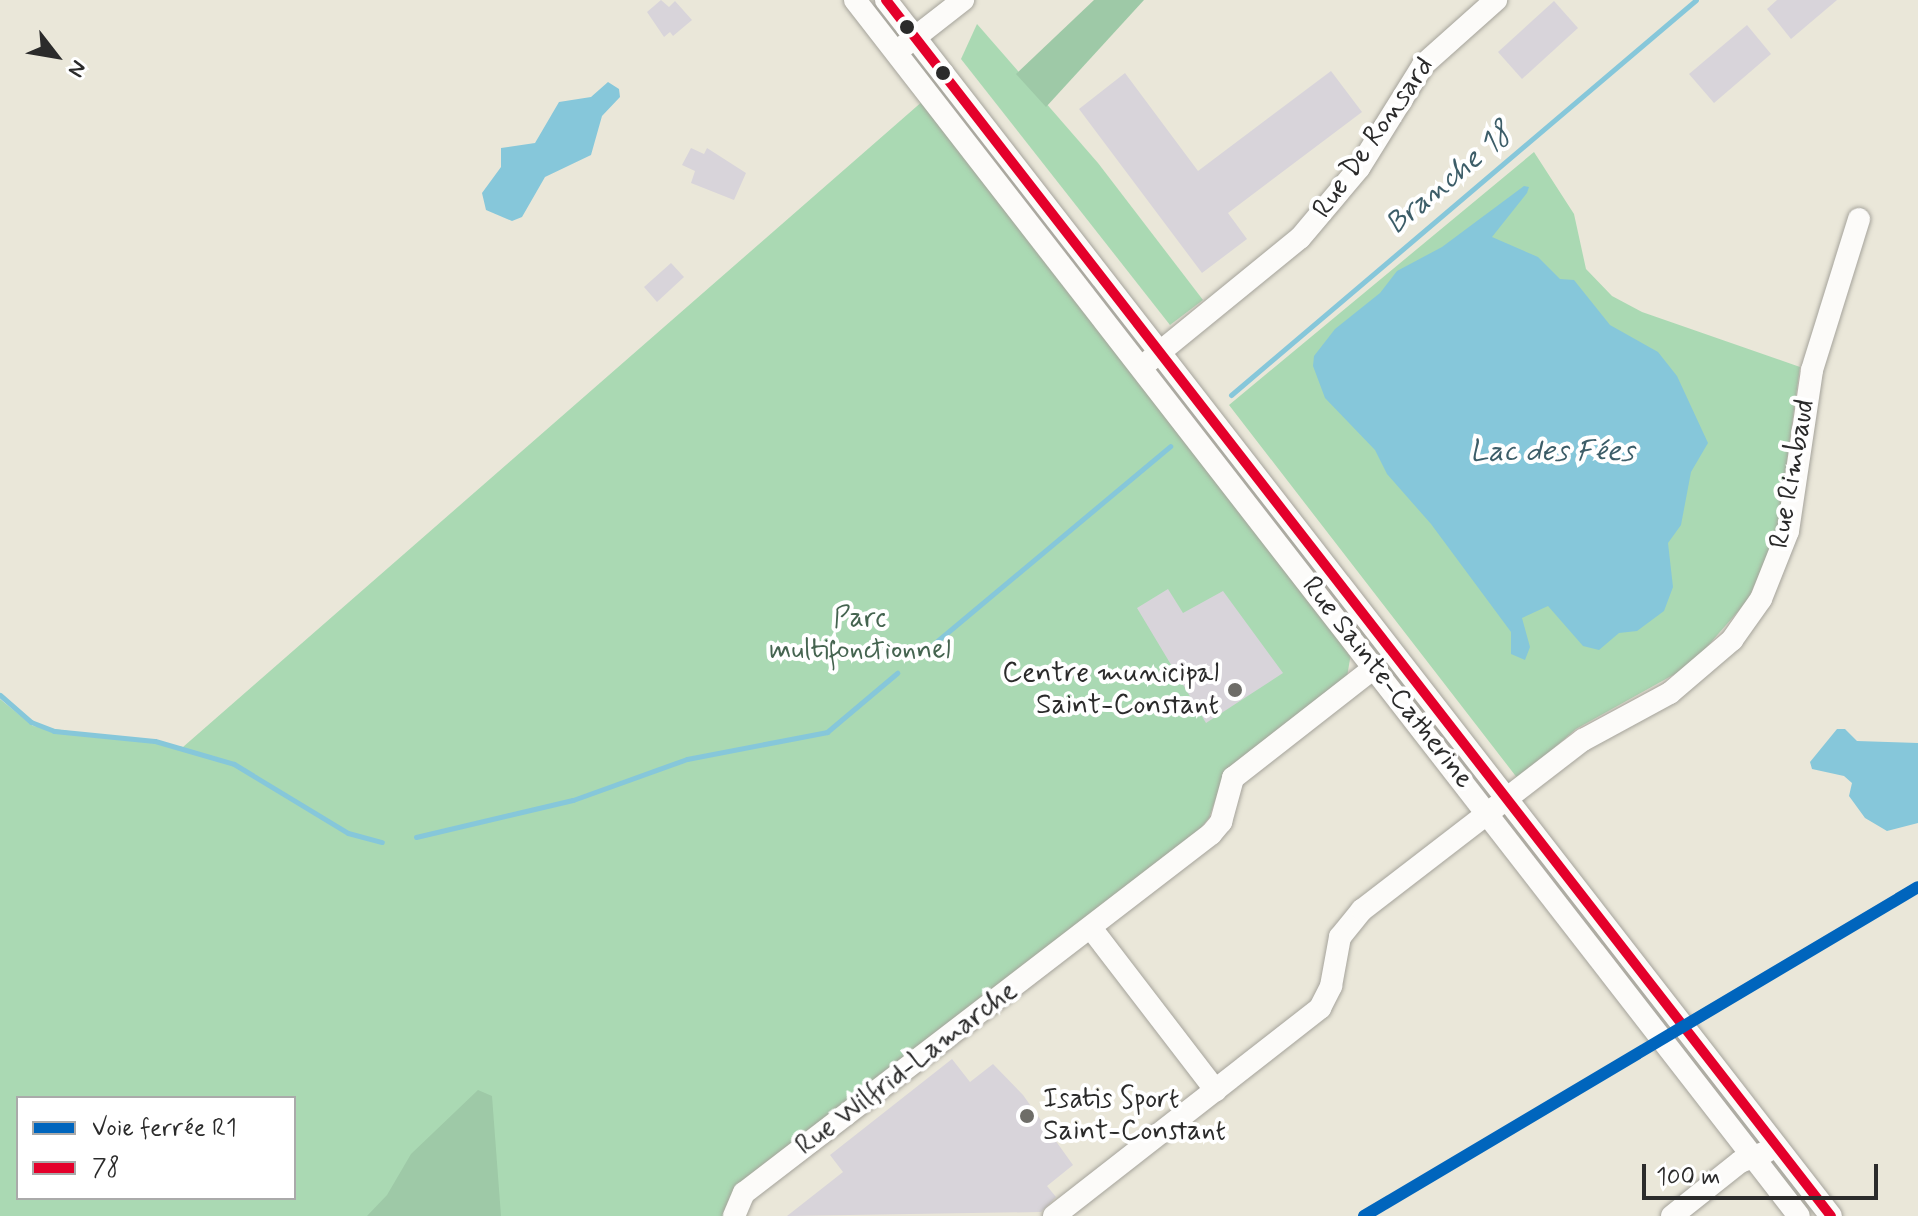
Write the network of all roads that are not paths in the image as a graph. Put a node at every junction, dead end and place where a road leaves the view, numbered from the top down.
1 (855, 0) edge
2 (886, 0) edge
3 (963, 0) edge
4 (1496, 0) edge
5 (915, 38) junction
6 (896, 52) junction
7 (1859, 219) dead end
8 (1161, 353) junction
9 (1142, 367) junction
10 (1374, 668) junction
11 (1508, 799) junction
12 (1488, 815) junction
13 (1091, 928) junction
14 (1216, 1091) junction
15 (1778, 1149) junction
16 (1753, 1157) junction
17 (734, 1216) edge
18 (1054, 1216) edge
19 (1672, 1216) edge
20 (1799, 1216) edge
21 (1831, 1216) edge

1 - 6 street, Rue Sainte-Catherine
2 - 5 street, Rue Sainte-Catherine
3 - 5 street
4 - 8 street, Rue De Ronsard
5 - 6 street
5 - 8 street, Rue Sainte-Catherine
6 - 9 street, Rue Sainte-Catherine
7 - 11 street, Rue Rimbaud
8 - 9 street, Rue De Ronsard
8 - 11 street, Rue Sainte-Catherine
9 - 10 street, Rue Sainte-Catherine
10 - 12 street, Rue Sainte-Catherine
10 - 13 street, Rue Wilfrid-Lamarche
11 - 12 street
11 - 15 street, Rue Sainte-Catherine
12 - 14 street
12 - 16 street, Rue Sainte-Catherine
13 - 14 street
13 - 17 street, Rue Wilfrid-Lamarche
14 - 18 street
15 - 16 street
15 - 21 street, Rue Sainte-Catherine
16 - 19 street
16 - 20 street, Rue Sainte-Catherine

